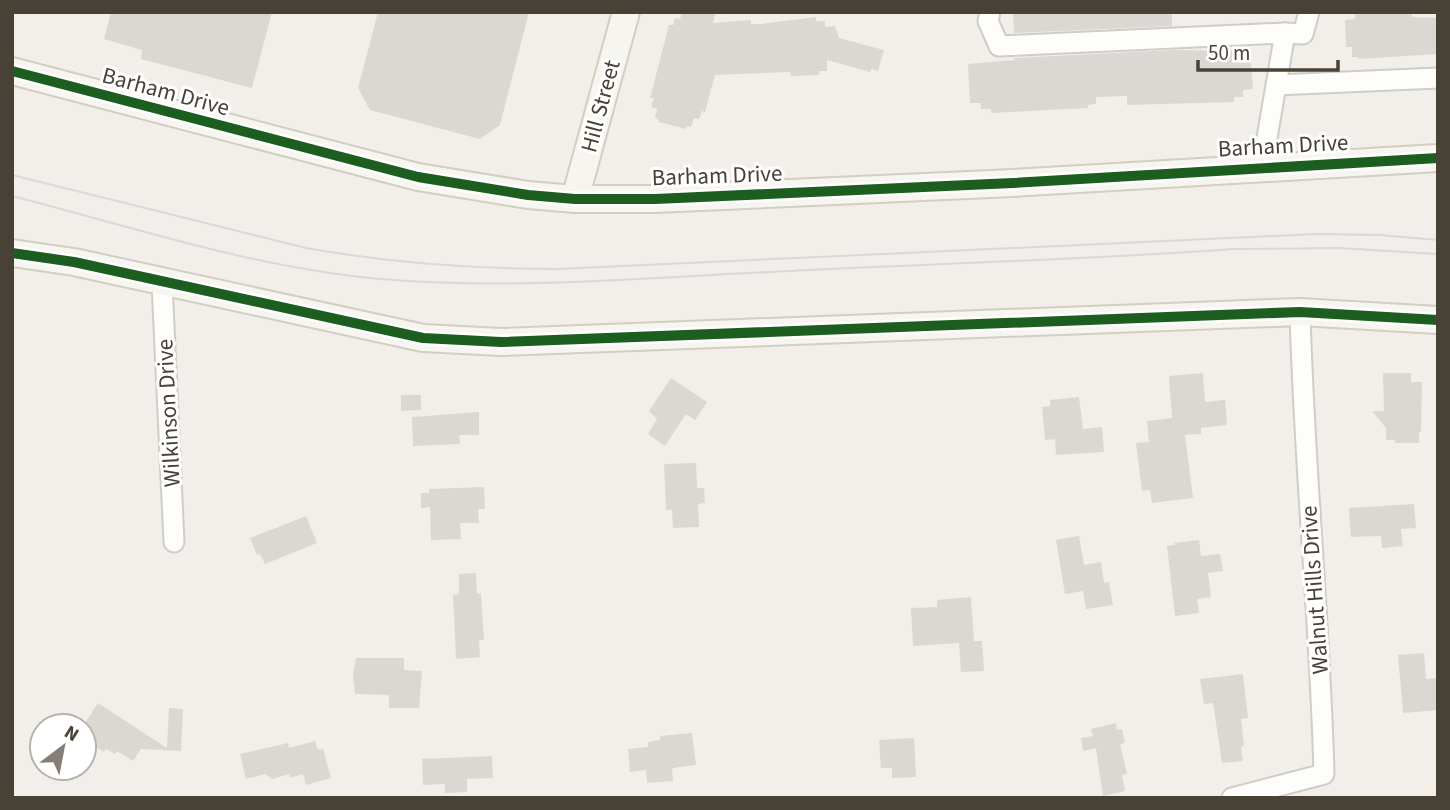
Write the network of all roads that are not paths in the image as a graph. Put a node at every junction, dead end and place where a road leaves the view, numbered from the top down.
1 (626, 12) edge
2 (990, 12) edge
3 (1310, 12) edge
4 (1285, 33) junction
5 (12, 71) edge
6 (1438, 78) edge
7 (1276, 85) junction
8 (1438, 158) edge
9 (1262, 167) junction
10 (575, 200) junction
11 (12, 253) edge
12 (162, 283) junction
13 (1300, 312) junction
14 (1438, 320) edge
15 (174, 542) dead end
16 (1232, 798) edge

1 - 10 street, Hill Street
2 - 4 street
3 - 4 street
4 - 7 street
5 - 10 street, Barham Drive
6 - 7 street
7 - 9 street
8 - 9 street, Barham Drive
9 - 10 street, Barham Drive
11 - 12 street
12 - 13 street
12 - 15 street, Wilkinson Drive
13 - 14 street
13 - 16 street, Walnut Hills Drive

